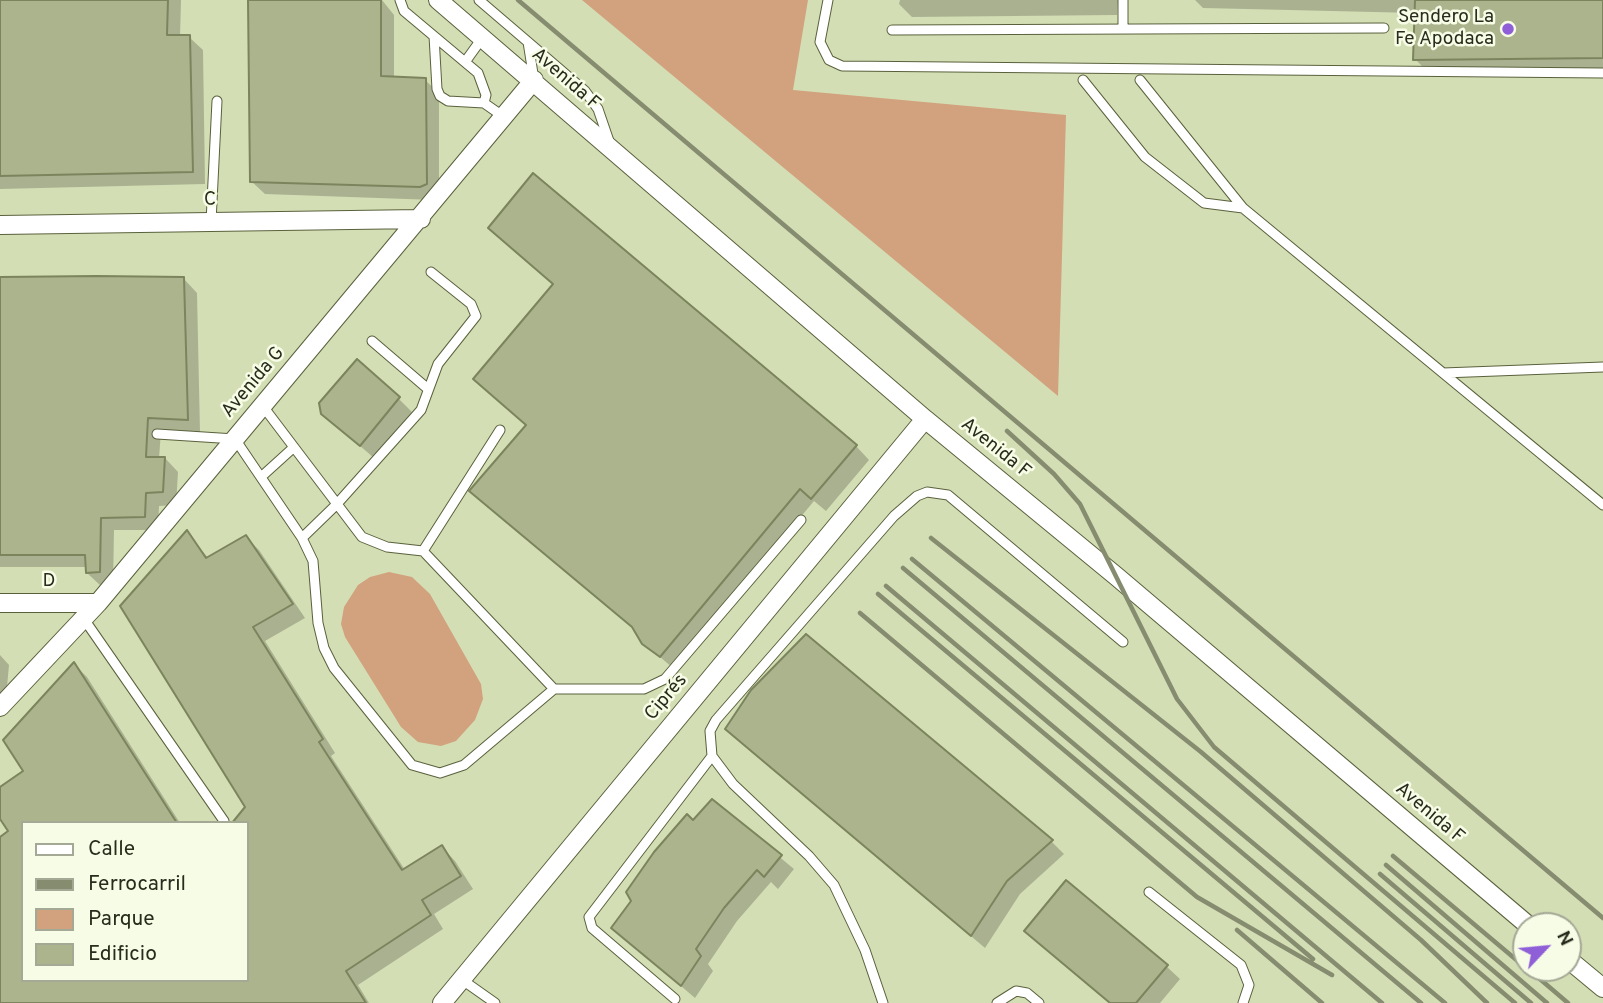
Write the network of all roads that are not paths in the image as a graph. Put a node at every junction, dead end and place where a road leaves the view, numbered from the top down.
1 (400, 0) edge
2 (438, 0) edge
3 (479, 0) edge
4 (828, 0) edge
5 (1123, 0) edge
6 (1123, 28) junction
7 (1384, 28) dead end
8 (892, 30) dead end
9 (434, 36) junction
10 (482, 37) junction
11 (528, 42) junction
12 (465, 62) junction
13 (1603, 73) edge
14 (534, 80) junction
15 (1083, 80) dead end
16 (1140, 80) dead end
17 (217, 101) dead end
18 (484, 103) junction
19 (504, 117) junction
20 (611, 147) junction
21 (1243, 208) junction
22 (421, 219) junction
23 (211, 222) junction
24 (0, 225) edge
25 (431, 272) dead end
26 (372, 341) dead end
27 (1603, 367) edge
28 (1443, 373) junction
29 (429, 389) junction
30 (262, 405) junction
31 (925, 419) junction
32 (499, 430) dead end
33 (157, 434) dead end
34 (235, 439) junction
35 (293, 448) junction
36 (261, 477) junction
37 (336, 505) junction
38 (1603, 505) edge
39 (802, 520) dead end
40 (302, 538) junction
41 (423, 551) junction
42 (0, 603) edge
43 (98, 603) junction
44 (84, 618) junction
45 (1123, 642) dead end
46 (554, 689) junction
47 (0, 707) edge
48 (712, 756) junction
49 (225, 821) dead end
50 (1149, 892) dead end
51 (1513, 912) edge
52 (1582, 971) edge
53 (461, 979) junction
54 (1603, 988) edge
55 (675, 999) dead end
56 (442, 1003) edge
57 (495, 1003) edge
58 (883, 1003) edge
59 (998, 1003) edge
60 (1039, 1003) edge
61 (1243, 1003) edge

1 - 9 lane
2 - 10 street, Avenida F
3 - 11 lane
4 - 13 lane
5 - 6 lane
6 - 7 lane
6 - 8 lane
9 - 12 lane
9 - 18 lane
10 - 12 lane
10 - 14 street, Avenida F
11 - 14 lane
11 - 20 lane
12 - 18 lane
14 - 19 street, Avenida G
14 - 20 street, Avenida F
15 - 21 lane
16 - 21 lane
17 - 23 lane
18 - 19 lane
19 - 22 street, Avenida G
20 - 31 street, Avenida F
21 - 28 lane
22 - 23 street, C
22 - 30 street, Avenida G
23 - 24 street, C
25 - 29 lane
26 - 29 lane
27 - 28 lane
28 - 38 lane
29 - 37 lane
30 - 34 street, Avenida G
30 - 35 lane
31 - 51 street, Avenida F
31 - 53 street, Ciprés
32 - 41 lane
33 - 34 lane
34 - 36 lane
34 - 43 street, Avenida G
35 - 36 lane
35 - 37 lane
36 - 40 lane
37 - 40 lane
37 - 41 lane
39 - 46 lane
40 - 46 lane
41 - 46 lane
42 - 43 street, D
43 - 44 street, Avenida G
44 - 47 street, Avenida G
44 - 49 lane
45 - 48 lane
48 - 55 lane
48 - 58 lane
50 - 61 lane
52 - 54 street
53 - 56 street, Ciprés
53 - 57 lane
59 - 60 lane

